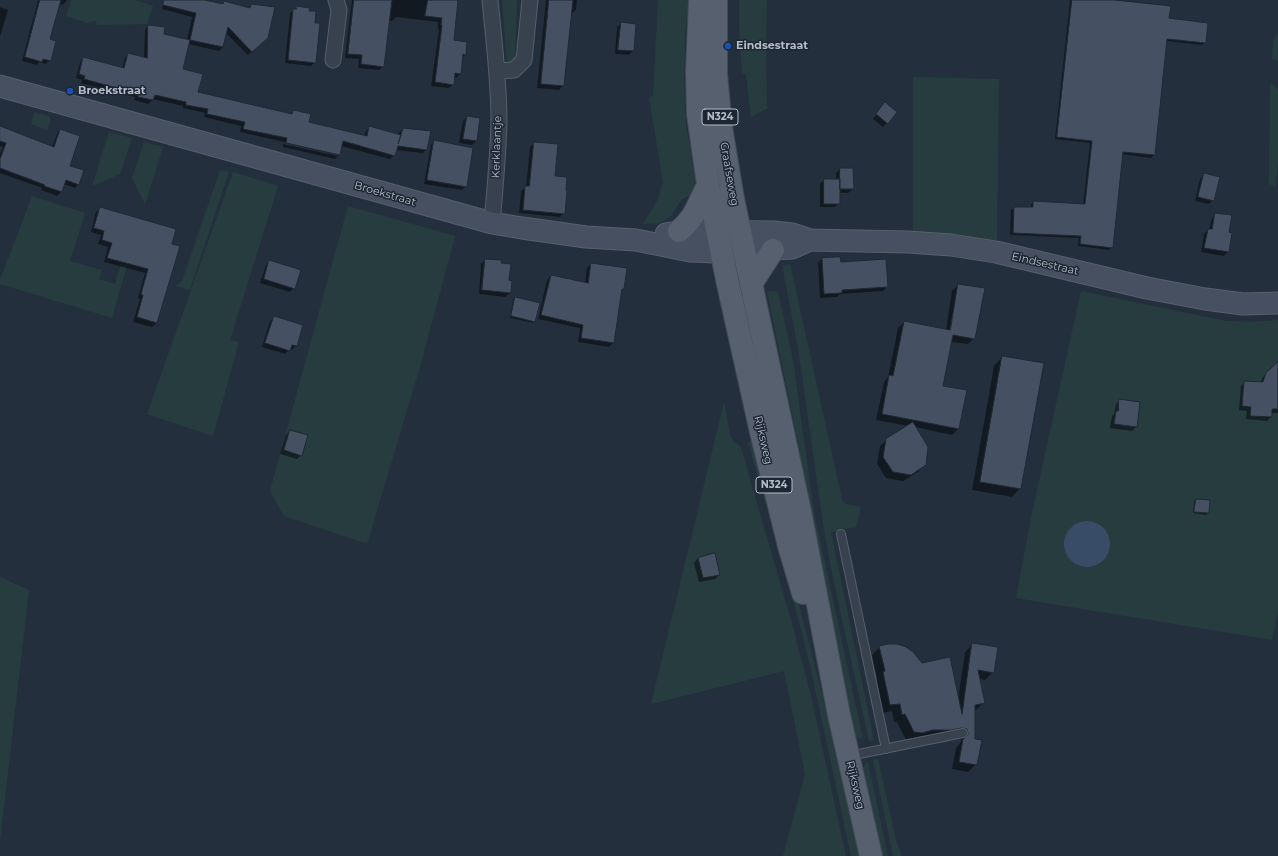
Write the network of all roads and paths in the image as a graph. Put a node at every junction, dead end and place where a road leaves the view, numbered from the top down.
1 (336, 0) edge
2 (490, 0) edge
3 (530, 0) edge
4 (700, 0) edge
5 (716, 0) edge
6 (333, 60) dead end
7 (497, 71) junction
8 (0, 86) edge
9 (708, 185) junction
10 (492, 223) junction
11 (679, 231) junction
12 (636, 240) junction
13 (810, 240) junction
14 (742, 241) junction
15 (720, 242) junction
16 (773, 250) junction
17 (751, 284) junction
18 (1278, 303) edge
19 (841, 534) dead end
20 (839, 715) junction
21 (963, 733) dead end
22 (886, 749) junction
23 (848, 757) junction
24 (871, 856) edge

1 - 6 street
2 - 7 street, Kerklaantje
3 - 7 street
4 - 9 main road, Graafseweg / N324
5 - 14 main road, Graafseweg / N324
7 - 10 street, Kerklaantje
8 - 10 main road, Broekstraat
9 - 11 main road
9 - 15 main road, Graafseweg / N324
10 - 12 main road, Broekstraat
11 - 12 main road, Broekstraat
11 - 15 main road, Broekstraat
12 - 15 main road, Broekstraat
13 - 14 main road, Eindsestraat
13 - 16 main road, Eindsestraat
13 - 18 main road, Eindsestraat
14 - 15 main road
14 - 16 main road, Eindsestraat
14 - 17 main road, Rijksweg / N324
15 - 20 main road, Rijksweg / N324
16 - 17 main road
17 - 20 main road, Rijksweg / N324
19 - 22 lane
20 - 23 main road, Rijksweg / N324
21 - 22 lane
22 - 23 lane
23 - 24 main road, Rijksweg / N324

